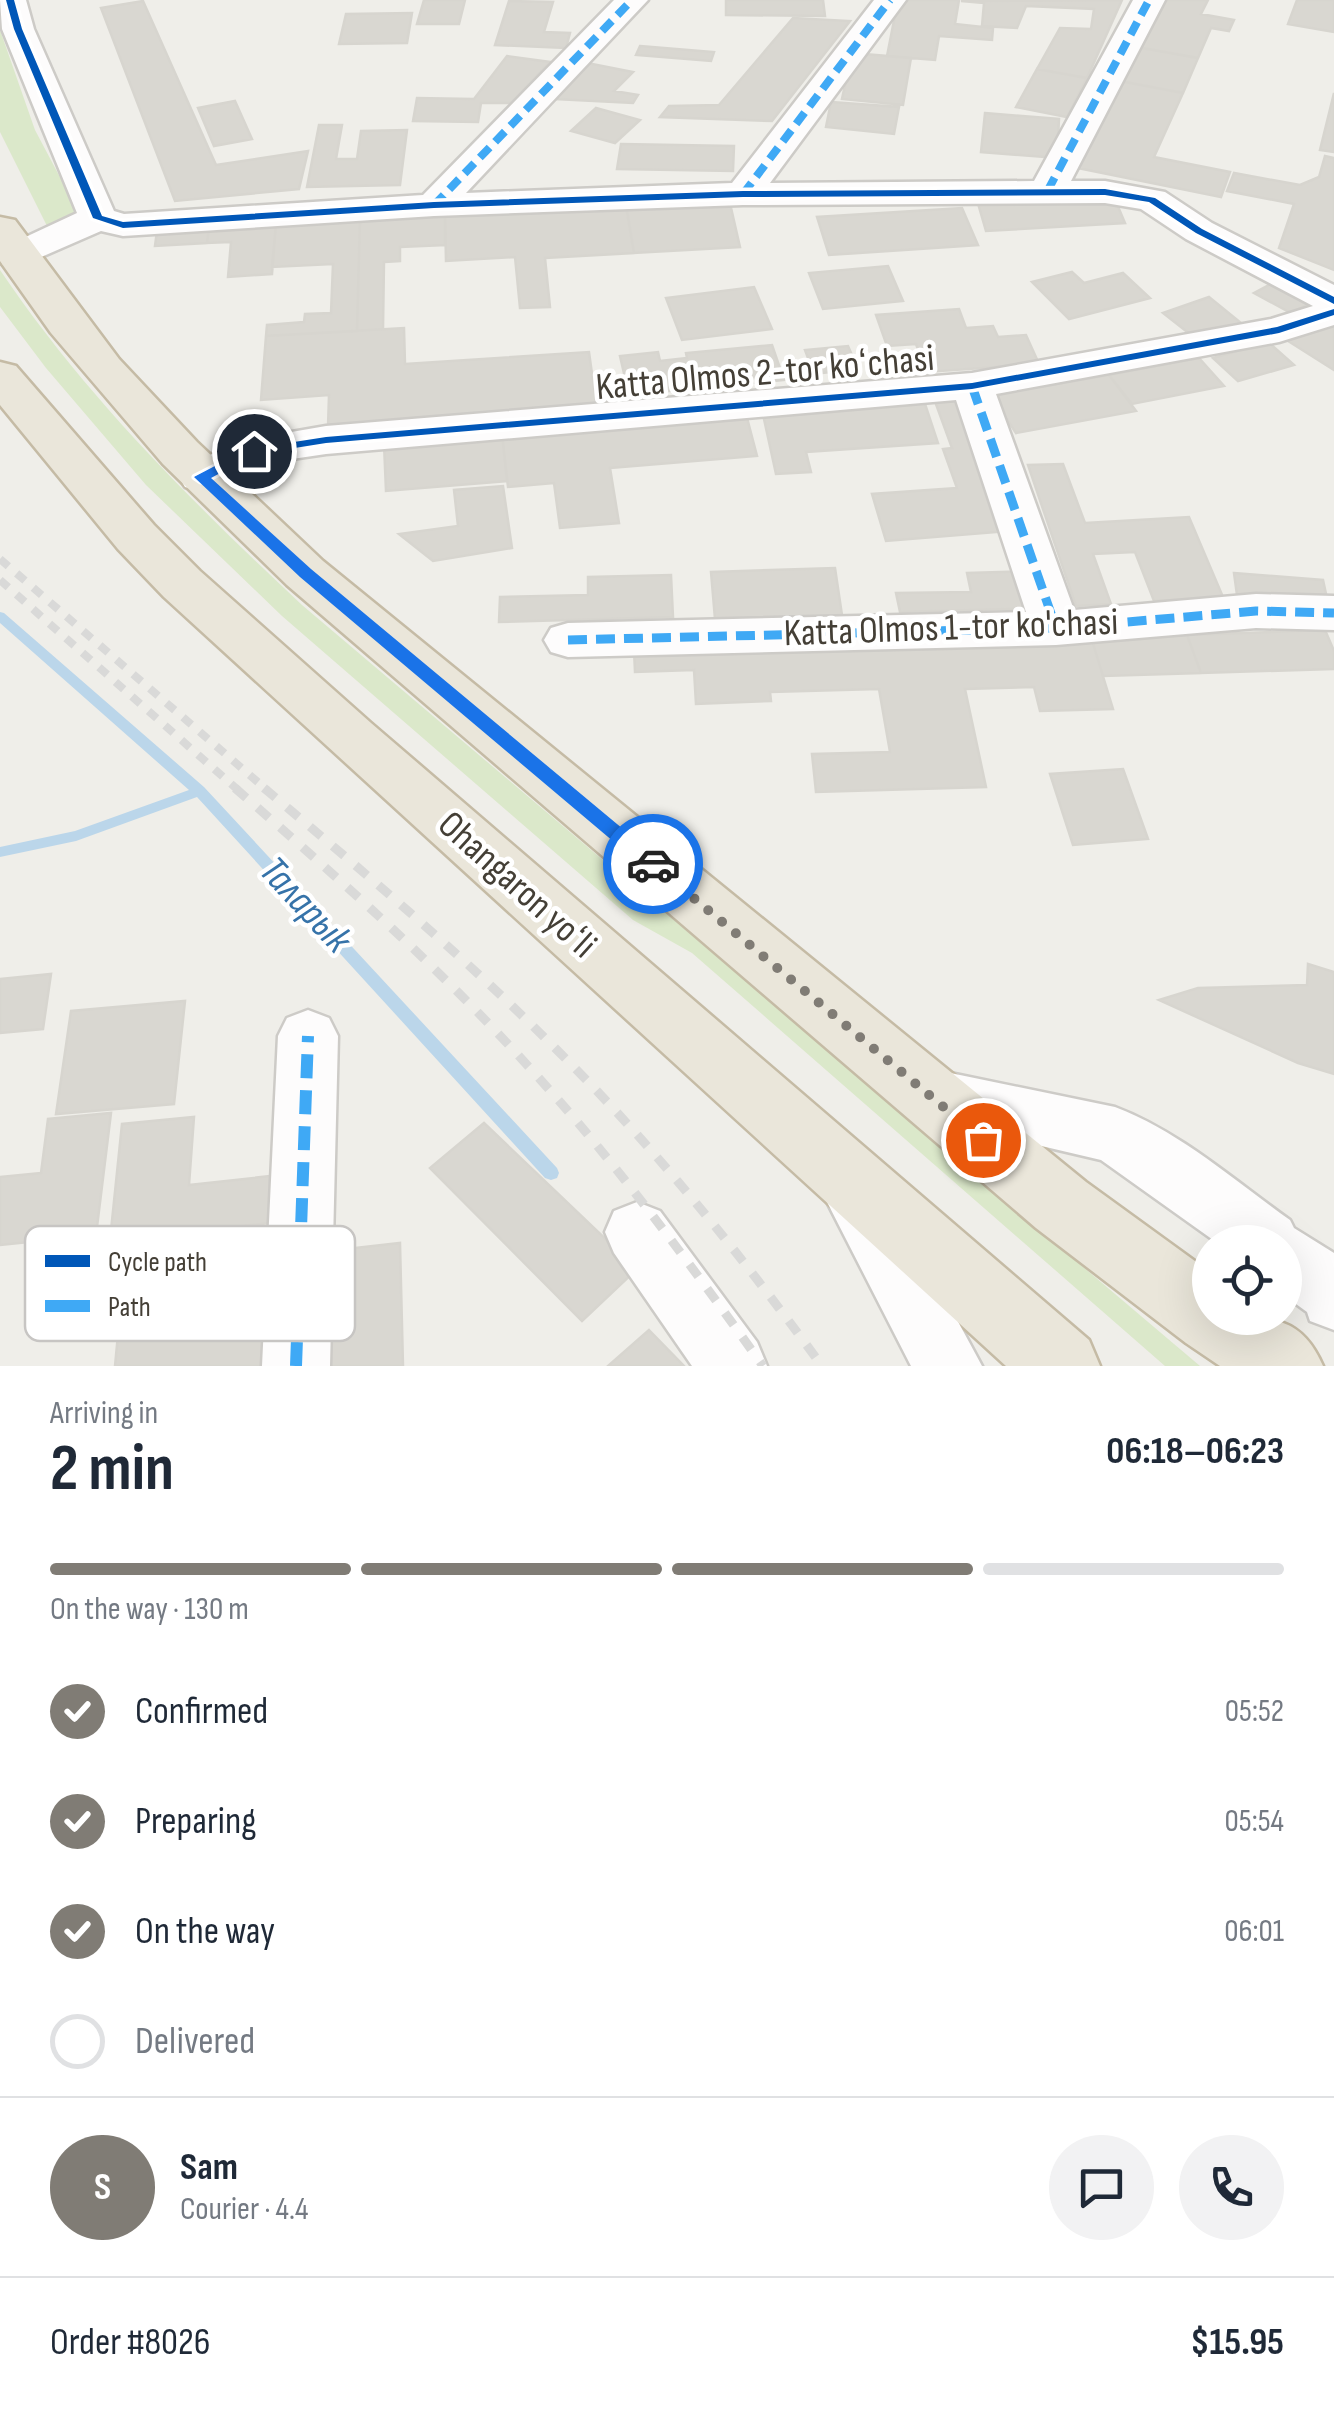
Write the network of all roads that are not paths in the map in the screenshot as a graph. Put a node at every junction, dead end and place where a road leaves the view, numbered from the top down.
1 (10, 0) edge
2 (632, 0) edge
3 (890, 0) edge
4 (1149, 0) edge
5 (1048, 190) junction
6 (743, 194) junction
7 (434, 205) junction
8 (98, 218) junction
9 (8, 243) edge
10 (1334, 301) edge
11 (1334, 312) edge
12 (0, 376) edge
13 (972, 386) junction
14 (201, 477) junction
15 (1334, 613) edge
16 (1056, 628) junction
17 (568, 640) dead end
18 (308, 1036) dead end
19 (931, 1096) junction
20 (846, 1178) junction
21 (1244, 1225) edge
22 (301, 1226) edge
23 (637, 1232) dead end
24 (1302, 1269) edge
25 (1334, 1298) edge
26 (1192, 1303) edge
27 (1238, 1335) edge
28 (297, 1341) edge
29 (296, 1366) edge
30 (733, 1366) edge
31 (948, 1366) edge
32 (1062, 1366) edge
33 (1285, 1366) edge

1 - 8 street
2 - 7 street
3 - 6 street
4 - 5 street
5 - 6 street
5 - 10 street
6 - 7 street
7 - 8 street
8 - 9 street
9 - 14 highway
11 - 13 street, Katta Olmos 2-tor koʻchasi
12 - 20 highway, Ohangaron yoʻli
13 - 14 street, Katta Olmos 2-tor koʻchasi
13 - 16 street
14 - 19 highway
15 - 16 street, Katta Olmos 1-tor ko'chasi
16 - 17 street, Katta Olmos 1-tor ko'chasi
18 - 22 street
19 - 21 street
19 - 26 highway
20 - 31 street
20 - 32 highway, Ohangaron yoʻli
23 - 30 street
24 - 25 street
27 - 33 highway
28 - 29 street

